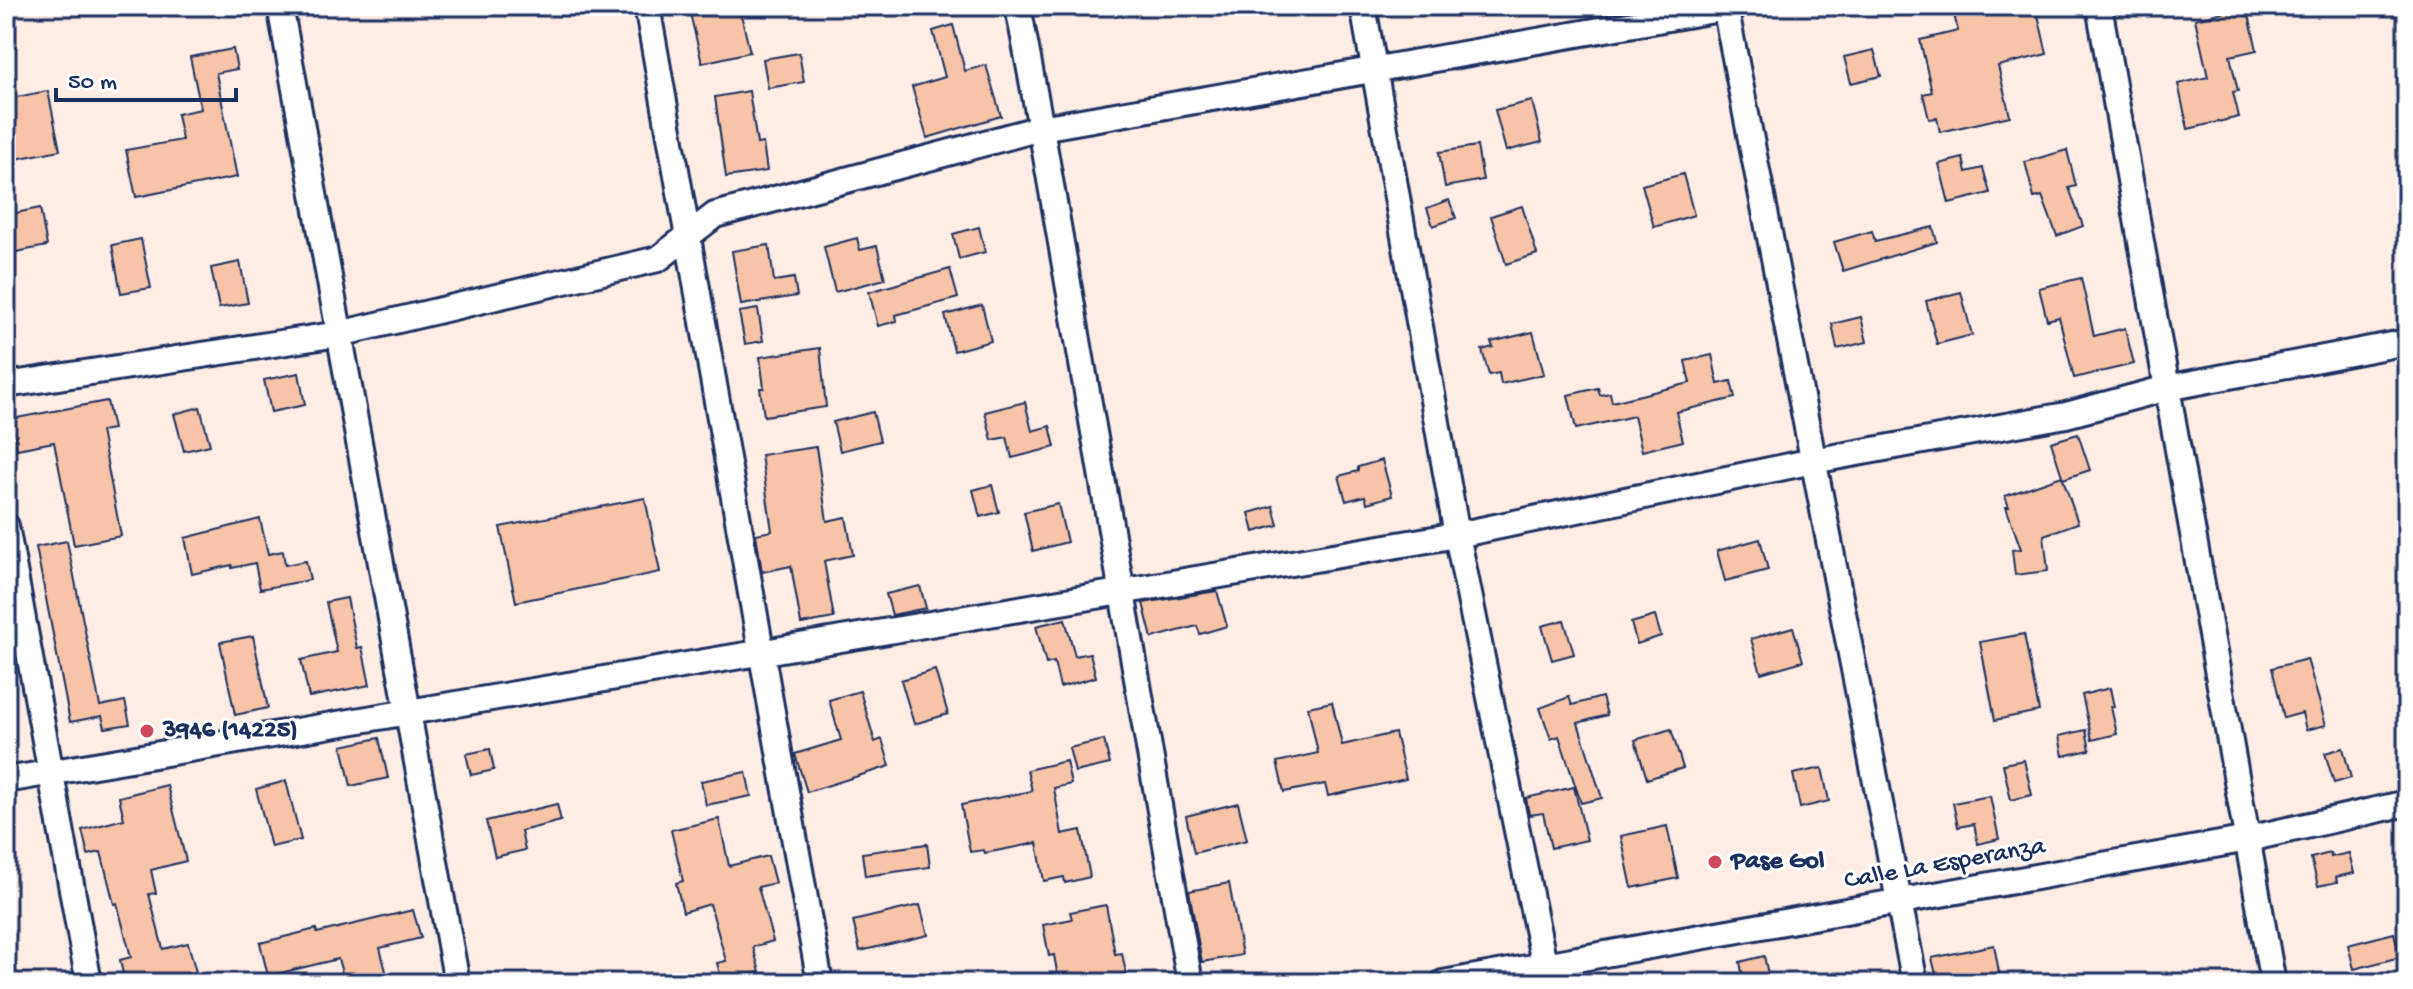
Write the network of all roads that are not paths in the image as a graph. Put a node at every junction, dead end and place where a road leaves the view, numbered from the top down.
1 (280, 6) edge
2 (647, 6) edge
3 (1018, 6) edge
4 (1363, 6) edge
5 (2099, 6) edge
6 (1729, 7) edge
7 (1374, 70) junction
8 (1041, 128) junction
9 (689, 237) junction
10 (339, 334) junction
11 (2407, 342) edge
12 (6, 385) edge
13 (2167, 388) junction
14 (1813, 461) junction
15 (6, 526) edge
16 (1457, 535) junction
17 (1121, 592) junction
18 (761, 652) junction
19 (408, 712) junction
20 (51, 772) junction
21 (6, 780) edge
22 (2407, 803) edge
23 (2248, 839) junction
24 (1899, 902) junction
25 (1546, 974) edge
26 (89, 983) edge
27 (457, 983) edge
28 (820, 983) edge
29 (1190, 983) edge
30 (1443, 983) edge
31 (1915, 983) edge
32 (2273, 983) edge

1 - 10 street
2 - 9 street
3 - 8 street
4 - 7 street
5 - 13 street
6 - 7 street
6 - 14 street
7 - 8 street
7 - 16 street
8 - 9 street
8 - 17 street
9 - 10 street
9 - 18 street
10 - 12 street
10 - 19 street
11 - 13 street
13 - 14 street
13 - 23 street
14 - 16 street
14 - 24 street
15 - 20 street
16 - 17 street
16 - 25 street
17 - 18 street
17 - 29 street
18 - 19 street
18 - 28 street
19 - 20 street
19 - 27 street
20 - 21 street
20 - 26 street
22 - 23 street, Calle La Esperanza
23 - 24 street, Calle La Esperanza
23 - 32 street
24 - 25 street, Calle La Esperanza
24 - 31 street
25 - 30 street, Calle La Esperanza

